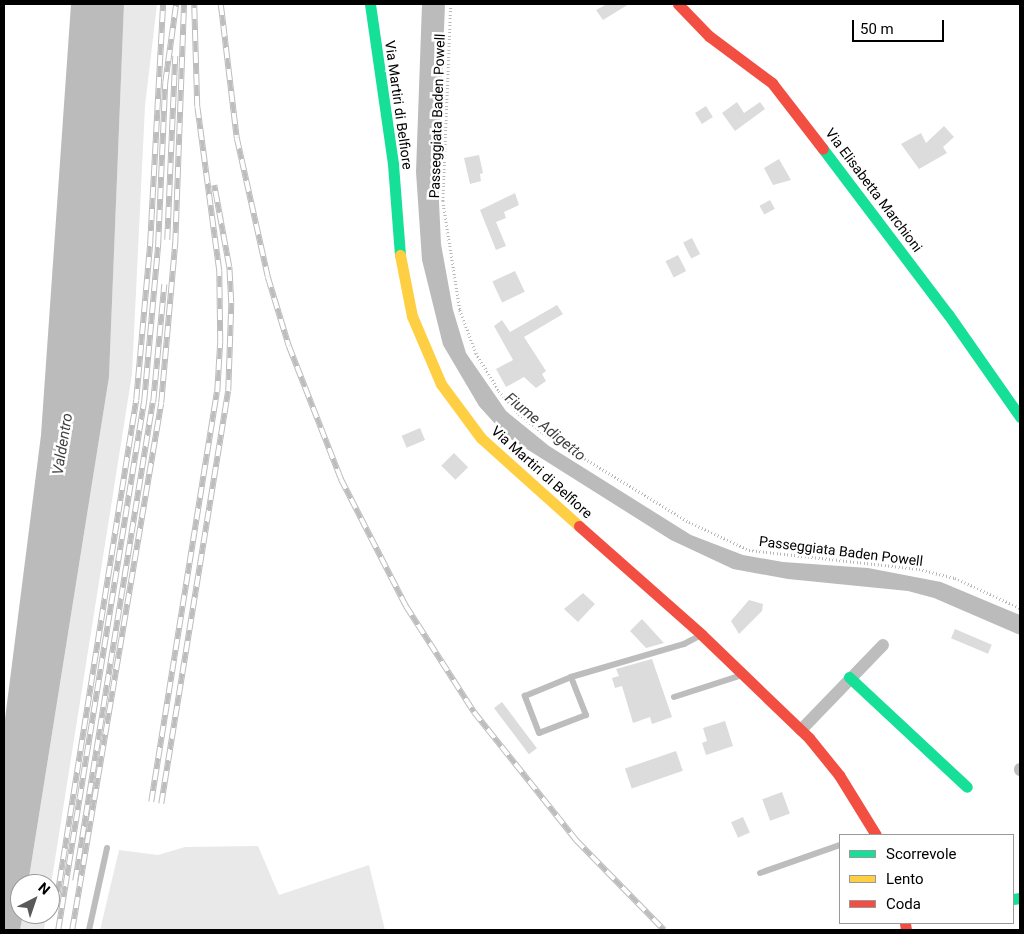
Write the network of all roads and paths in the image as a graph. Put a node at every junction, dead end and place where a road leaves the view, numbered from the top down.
1 (370, 4) edge
2 (451, 4) edge
3 (678, 4) edge
4 (1020, 417) edge
5 (1020, 608) edge
6 (702, 635) junction
7 (883, 645) dead end
8 (742, 675) junction
9 (571, 677) junction
10 (848, 677) junction
11 (674, 697) dead end
12 (800, 730) junction
13 (968, 787) dead end
14 (872, 834) edge
15 (839, 845) edge
16 (107, 848) dead end
17 (760, 873) dead end
18 (89, 930) edge

1 - 6 street, Via Martiri di Belfiore
2 - 5 path, Passeggiata Baden Powell
3 - 4 street, Via Elisabetta Marchioni
6 - 8 street, Via Martiri di Belfiore
6 - 9 lane
7 - 10 street
8 - 11 lane
8 - 12 street, Via Martiri di Belfiore
9 - 9 lane
10 - 12 street
10 - 13 street
12 - 14 street, Via Martiri di Belfiore
15 - 17 lane
16 - 18 lane

